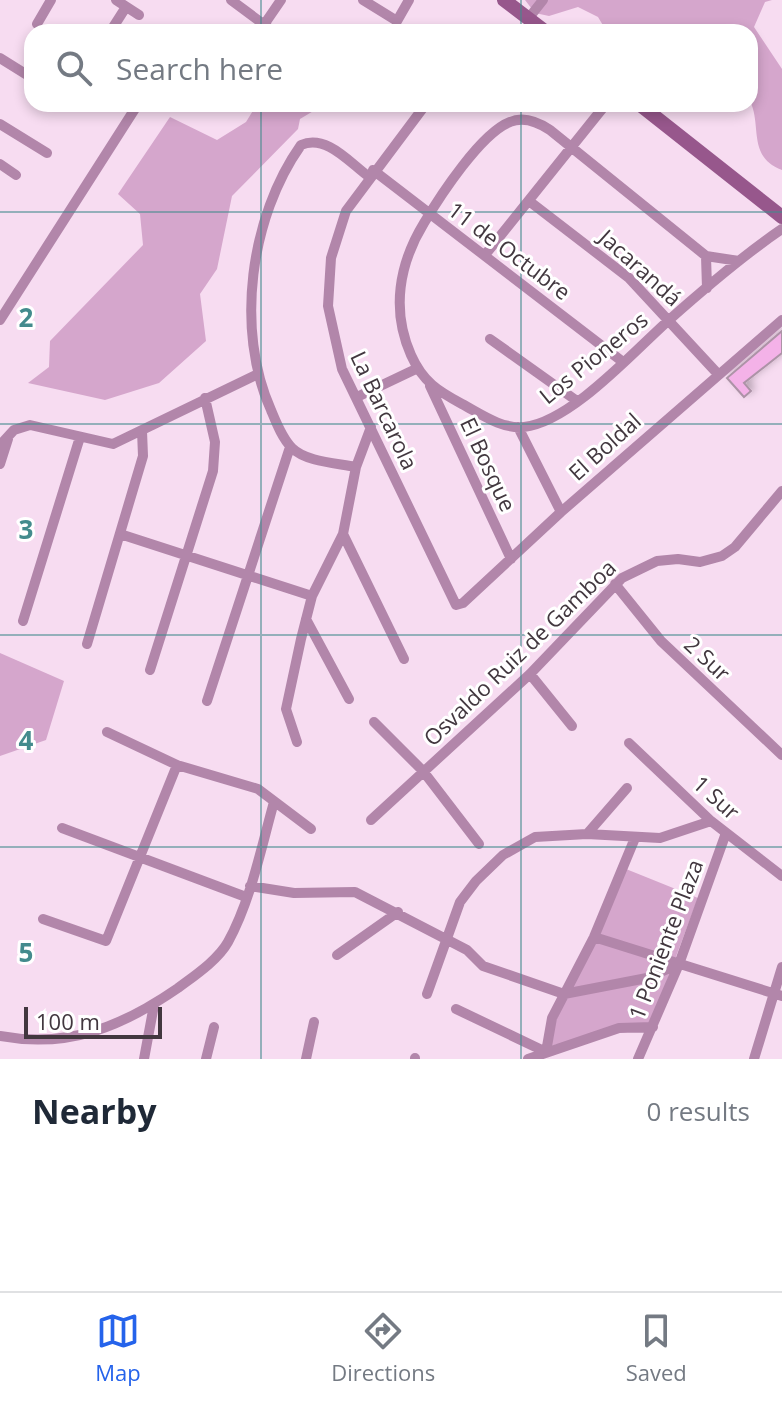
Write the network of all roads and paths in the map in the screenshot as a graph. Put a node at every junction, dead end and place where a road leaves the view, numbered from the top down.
1 (51, 0) edge
2 (116, 0) edge
3 (231, 0) edge
4 (281, 0) edge
5 (363, 0) edge
6 (409, 0) edge
7 (504, 0) edge
8 (543, 0) edge
9 (126, 7) junction
10 (139, 15) dead end
11 (528, 19) junction
12 (37, 24) dead end
13 (115, 24) edge
14 (256, 24) edge
15 (264, 24) edge
16 (535, 24) edge
17 (0, 58) edge
18 (24, 73) edge
19 (133, 112) edge
20 (420, 112) edge
21 (600, 112) edge
22 (649, 112) edge
23 (0, 124) edge
24 (572, 148) junction
25 (47, 153) dead end
26 (0, 164) edge
27 (370, 173) junction
28 (16, 175) dead end
29 (529, 201) junction
30 (429, 214) junction
31 (782, 217) edge
32 (782, 229) edge
33 (485, 255) junction
34 (706, 256) junction
35 (739, 261) junction
36 (707, 288) junction
37 (670, 319) junction
38 (0, 320) edge
39 (782, 320) edge
40 (490, 339) dead end
41 (623, 362) junction
42 (418, 368) junction
43 (717, 373) junction
44 (258, 374) junction
45 (430, 386) junction
46 (357, 397) junction
47 (205, 398) junction
48 (577, 401) junction
49 (371, 427) junction
50 (518, 427) junction
51 (142, 431) junction
52 (10, 433) junction
53 (80, 437) junction
54 (0, 445) edge
55 (290, 447) junction
56 (0, 464) edge
57 (356, 467) junction
58 (782, 491) edge
59 (561, 512) junction
60 (120, 534) junction
61 (343, 534) junction
62 (186, 556) junction
63 (511, 559) junction
64 (247, 575) junction
65 (615, 584) junction
66 (312, 596) junction
67 (456, 605) joint
68 (306, 619) junction
69 (23, 621) dead end
70 (87, 644) dead end
71 (404, 659) dead end
72 (150, 670) dead end
73 (530, 674) junction
74 (349, 699) dead end
75 (207, 701) dead end
76 (374, 722) dead end
77 (572, 726) dead end
78 (107, 732) dead end
79 (297, 742) dead end
80 (629, 743) dead end
81 (782, 755) edge
82 (177, 765) junction
83 (423, 771) junction
84 (627, 788) dead end
85 (274, 802) junction
86 (371, 820) dead end
87 (711, 821) junction
88 (62, 828) dead end
89 (311, 829) dead end
90 (726, 833) junction
91 (587, 834) junction
92 (635, 838) junction
93 (479, 844) dead end
94 (139, 856) junction
95 (780, 872) edge
96 (250, 886) junction
97 (246, 897) junction
98 (398, 912) junction
99 (43, 919) dead end
100 (594, 937) junction
101 (447, 940) junction
102 (337, 955) dead end
103 (679, 964) junction
104 (782, 967) edge
105 (427, 994) dead end
106 (564, 994) junction
107 (777, 994) edge
108 (154, 1005) junction
109 (456, 1009) dead end
110 (314, 1022) dead end
111 (214, 1027) dead end
112 (653, 1027) junction
113 (0, 1036) edge
114 (546, 1052) junction
115 (144, 1059) edge
116 (206, 1059) edge
117 (306, 1059) edge
118 (528, 1059) edge
119 (638, 1059) edge
120 (754, 1059) edge

1 - 12 street
2 - 9 street
3 - 14 street
4 - 15 street
5 - 6 street
7 - 11 main road
8 - 11 street
9 - 10 street
9 - 13 street
11 - 16 main road
17 - 18 street
19 - 38 street
20 - 27 street, La Barcarola
21 - 24 street
22 - 31 main road
23 - 25 street
24 - 29 street
24 - 30 street
24 - 34 street
26 - 28 street
27 - 30 street, 11 de Octubre
27 - 44 street, 11 de Octubre
27 - 46 street, La Barcarola
29 - 33 street
29 - 37 street, Jacarandá
30 - 33 street, 11 de Octubre
30 - 42 street
32 - 35 street, Los Pioneros
33 - 41 street, 11 de Octubre
34 - 35 street
34 - 36 street
35 - 36 street, Los Pioneros
36 - 37 street, Los Pioneros
37 - 41 street, Los Pioneros
37 - 43 street, Jacarandá
39 - 43 street, El Boldal
40 - 48 street
41 - 48 street, Los Pioneros
42 - 45 street
42 - 46 street
43 - 59 street, El Boldal
44 - 47 street
44 - 55 street, 11 de Octubre
45 - 50 street
45 - 63 street, El Bosque
46 - 49 street, La Barcarola
47 - 51 street
47 - 62 street
48 - 50 street, Los Pioneros
49 - 57 street
49 - 67 street, La Barcarola
50 - 59 street
51 - 53 street
51 - 60 street
52 - 53 street
52 - 54 street
52 - 56 street
53 - 69 street
55 - 57 street
55 - 64 street
57 - 61 street
58 - 65 street, Osvaldo Ruiz de Gamboa
59 - 63 street, El Boldal
60 - 62 street
60 - 70 street
61 - 66 street
61 - 71 street
62 - 64 street
62 - 72 street
63 - 67 street, El Boldal
64 - 66 street
64 - 75 street
65 - 73 street, Osvaldo Ruiz de Gamboa
65 - 81 street, 2 Sur
66 - 68 street
68 - 74 street
68 - 79 street
73 - 77 street
73 - 83 street, Osvaldo Ruiz de Gamboa
76 - 83 street
78 - 82 street
80 - 87 street, 1 Sur
82 - 85 street
82 - 94 street
83 - 86 street, Osvaldo Ruiz de Gamboa
83 - 93 street
84 - 91 street
85 - 89 street
85 - 96 street
87 - 90 street, 1 Sur
87 - 92 street
88 - 94 street
90 - 95 street, 1 Sur
90 - 103 street, 1 Poniente Plaza
91 - 92 street
91 - 101 street
92 - 100 street
94 - 97 street
94 - 99 street
96 - 97 street
96 - 98 street
97 - 108 street
98 - 101 street
98 - 102 street
100 - 103 street
100 - 106 street
101 - 105 street
101 - 106 street
103 - 106 street
103 - 107 street
103 - 112 street, 1 Poniente Plaza
104 - 107 street
106 - 114 street
107 - 120 street
108 - 113 street
108 - 115 street
109 - 114 street
110 - 117 street
111 - 116 street
112 - 114 street
112 - 119 street, 1 Poniente Plaza
114 - 118 street

